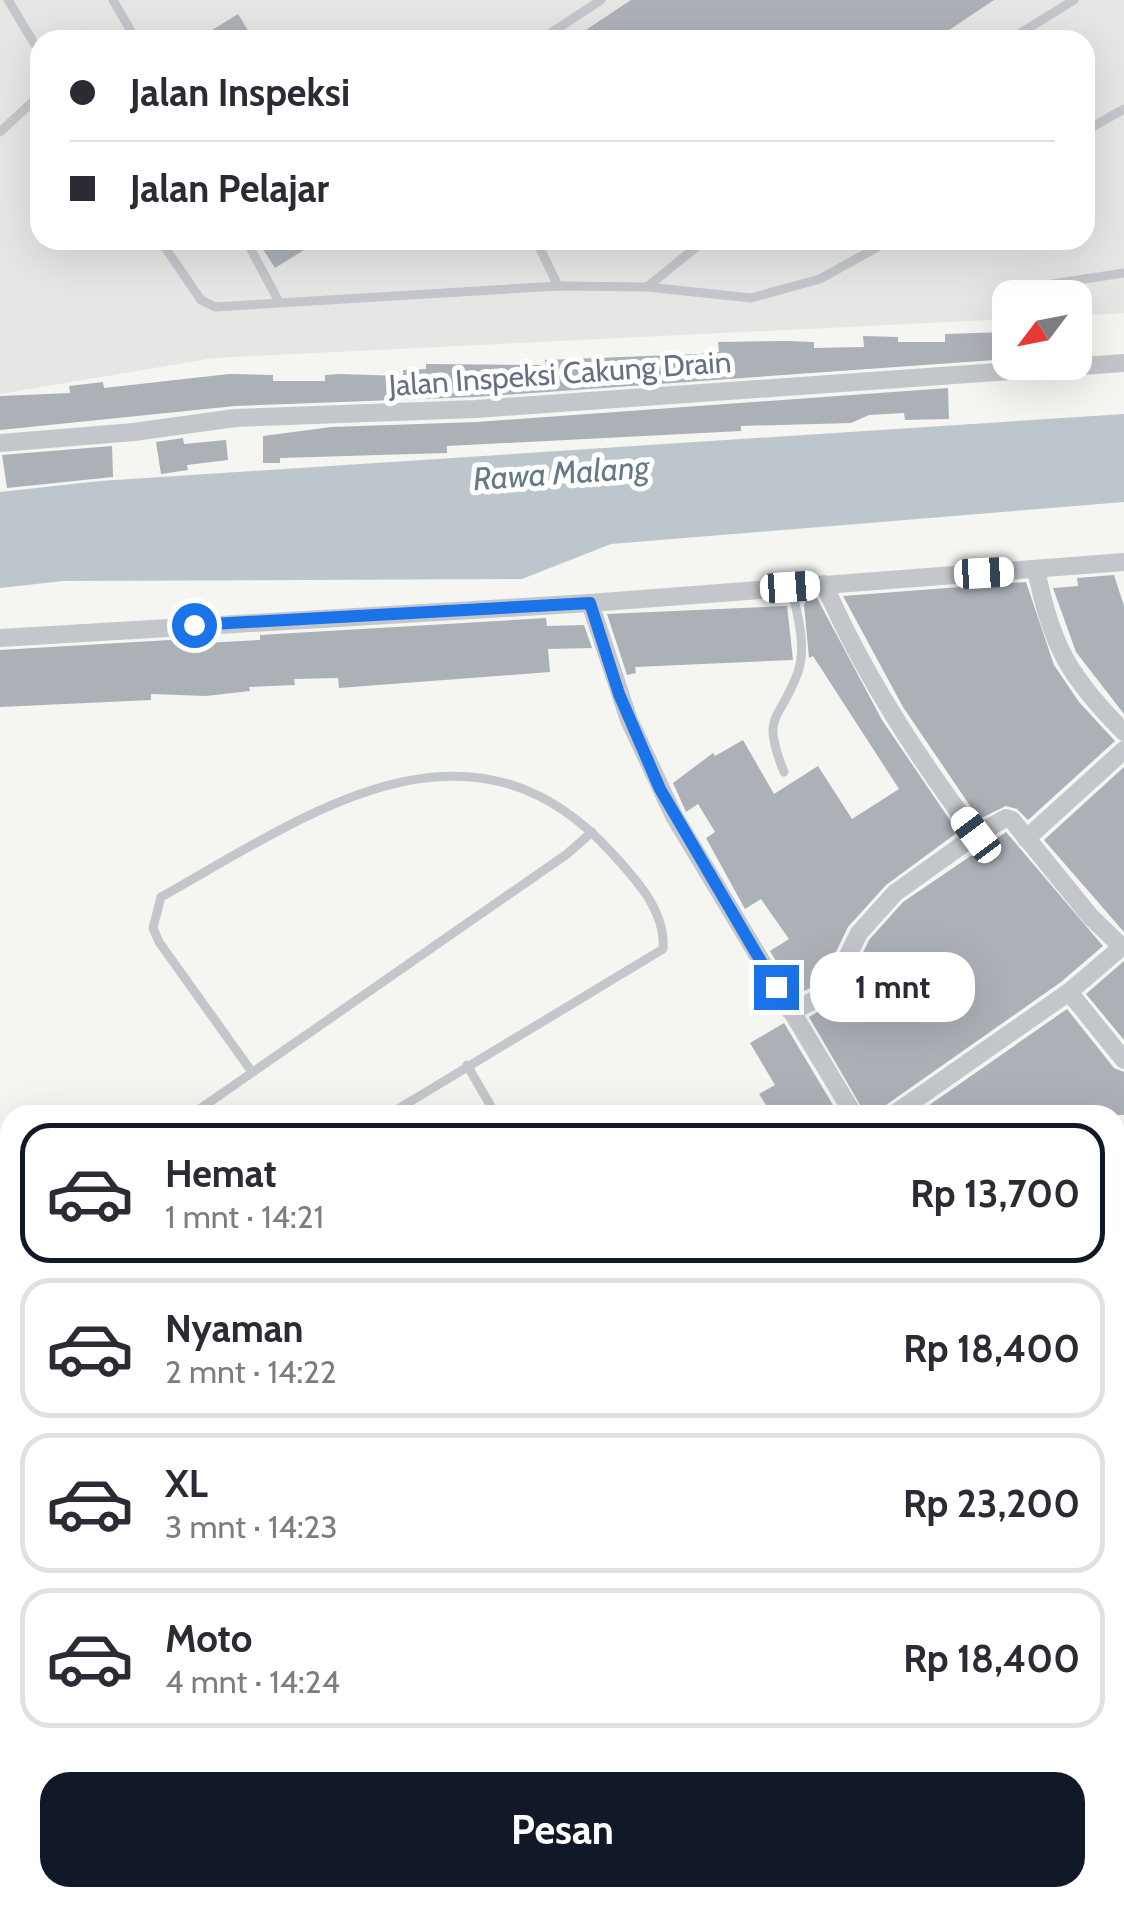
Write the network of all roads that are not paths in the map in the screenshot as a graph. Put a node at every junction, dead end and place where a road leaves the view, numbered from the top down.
1 (8, 0) edge
2 (113, 0) edge
3 (602, 0) edge
4 (1074, 0) edge
5 (130, 30) edge
6 (556, 30) edge
7 (1025, 30) edge
8 (30, 36) edge
9 (30, 104) edge
10 (1124, 109) edge
11 (1095, 125) edge
12 (0, 132) edge
13 (167, 250) edge
14 (251, 250) edge
15 (541, 250) edge
16 (693, 250) edge
17 (872, 250) edge
18 (1124, 273) edge
19 (1078, 280) edge
20 (558, 286) junction
21 (648, 287) junction
22 (278, 300) junction
23 (1124, 362) edge
24 (0, 442) edge
25 (1124, 562) edge
26 (1036, 569) junction
27 (824, 584) junction
28 (790, 587) junction
29 (590, 603) junction
30 (0, 638) edge
31 (1121, 724) edge
32 (1124, 750) edge
33 (784, 772) dead end
34 (592, 832) junction
35 (976, 835) junction
36 (1026, 840) junction
37 (1123, 946) edge
38 (1069, 992) junction
39 (790, 1012) junction
40 (1124, 1060) edge
41 (467, 1065) junction
42 (252, 1072) junction
43 (204, 1105) edge
44 (404, 1105) edge
45 (490, 1105) edge
46 (848, 1105) edge
47 (908, 1105) edge

1 - 8 lane
2 - 5 lane
3 - 6 lane
4 - 7 lane
9 - 12 lane
10 - 11 lane
13 - 22 lane
14 - 22 lane
15 - 20 lane
16 - 21 lane
17 - 21 lane
18 - 19 lane
20 - 21 lane
20 - 22 lane
23 - 24 street, Jalan Inspeksi Cakung Drain
25 - 26 street
26 - 27 street
26 - 31 street
27 - 28 street
27 - 35 street
28 - 29 street
28 - 33 lane
29 - 30 street
29 - 39 street
32 - 36 street
34 - 41 lane
34 - 42 lane
34 - 42 lane
35 - 36 street
35 - 39 street
36 - 37 street
37 - 38 street
38 - 40 street
38 - 47 street
39 - 46 street
41 - 44 lane
41 - 45 lane
42 - 43 lane

